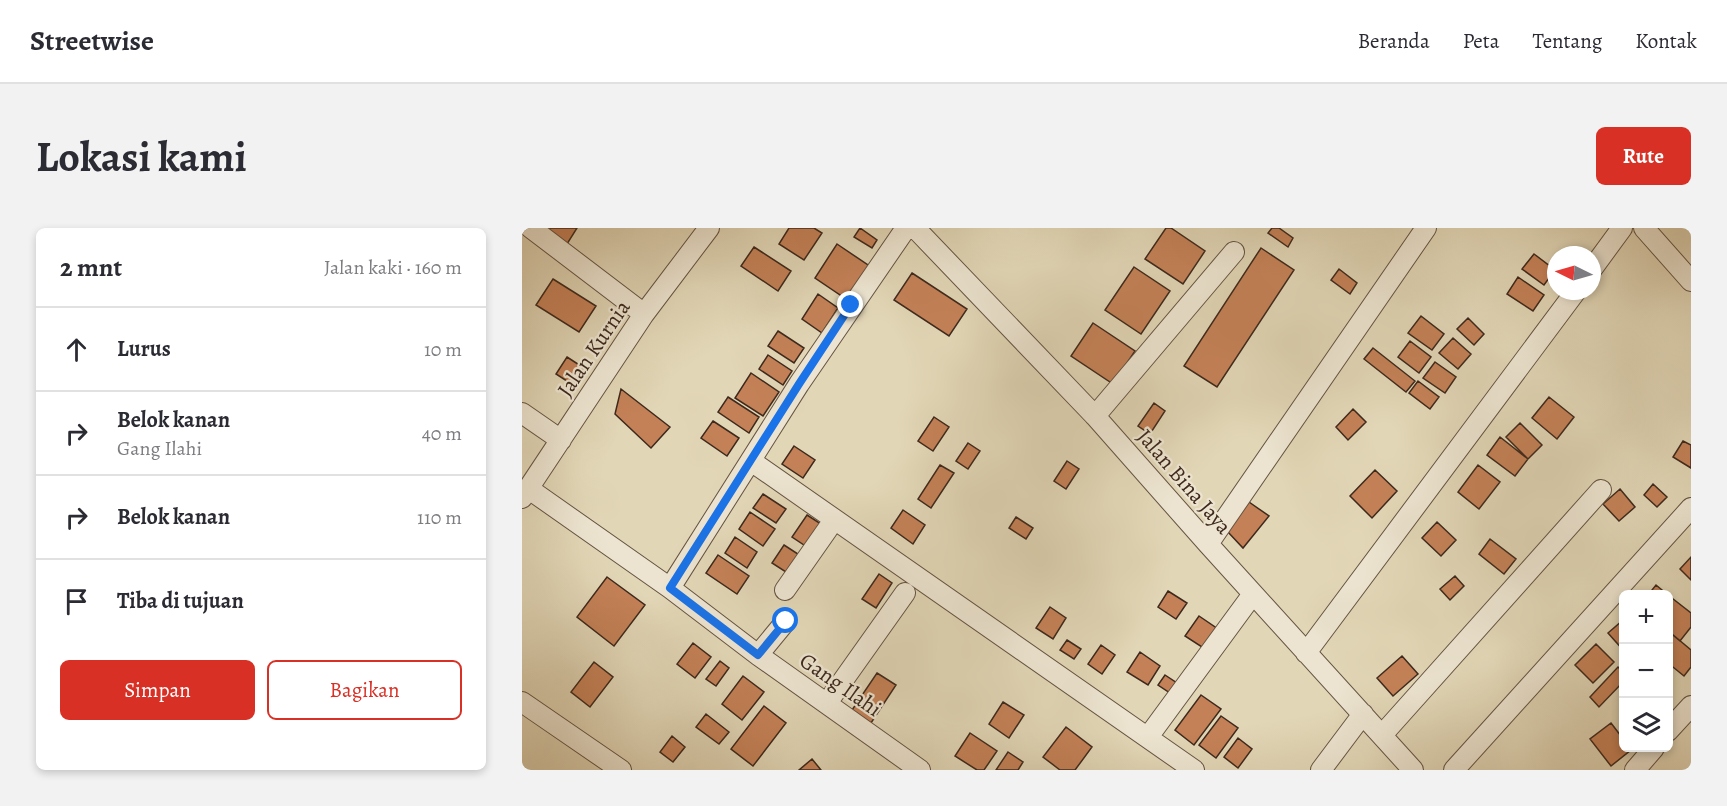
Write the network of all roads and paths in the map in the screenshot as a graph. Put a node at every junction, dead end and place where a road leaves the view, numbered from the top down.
1 (531, 228) edge
2 (709, 228) edge
3 (906, 228) edge
4 (915, 228) edge
5 (1426, 228) edge
6 (1622, 228) edge
7 (1644, 228) edge
8 (1233, 252) dead end
9 (1601, 257) edge
10 (1691, 281) edge
11 (1569, 300) edge
12 (644, 314) junction
13 (522, 413) edge
14 (1095, 416) junction
15 (561, 440) junction
16 (751, 461) junction
17 (1601, 490) dead end
18 (525, 494) edge
19 (1691, 508) edge
20 (834, 520) junction
21 (1208, 544) junction
22 (670, 588) junction
23 (785, 590) dead end
24 (905, 593) dead end
25 (1253, 594) junction
26 (786, 621) dead end
27 (1306, 653) junction
28 (758, 655) junction
29 (827, 703) junction
30 (1691, 706) edge
31 (526, 713) edge
32 (1363, 714) junction
33 (1673, 726) edge
34 (1382, 735) junction
35 (1148, 737) junction
36 (1650, 752) edge
37 (621, 770) edge
38 (921, 770) edge
39 (1194, 770) edge
40 (1322, 770) edge
41 (1413, 770) edge
42 (1454, 770) edge
43 (1635, 770) edge

1 - 12 street
2 - 12 street, Jalan Kurnia
3 - 16 street
4 - 14 street, Jalan Bina Jaya
5 - 21 street
6 - 9 street
7 - 10 street
8 - 14 street
11 - 27 street
12 - 15 street, Jalan Kurnia
13 - 15 street
14 - 21 street, Jalan Bina Jaya
15 - 18 street, Jalan Kurnia
16 - 20 street
16 - 22 street
17 - 34 street
18 - 22 street, Gang Ilahi
19 - 42 street
20 - 23 street
20 - 35 street
21 - 25 street, Jalan Bina Jaya
22 - 28 street, Gang Ilahi
24 - 29 street
25 - 27 street, Jalan Bina Jaya
25 - 35 street
26 - 28 street
27 - 32 street, Jalan Bina Jaya
28 - 29 street, Gang Ilahi
29 - 38 street, Gang Ilahi
30 - 33 street
31 - 37 street
32 - 34 street, Jalan Bina Jaya
32 - 40 street
34 - 41 street, Jalan Bina Jaya
35 - 39 street
36 - 43 street

